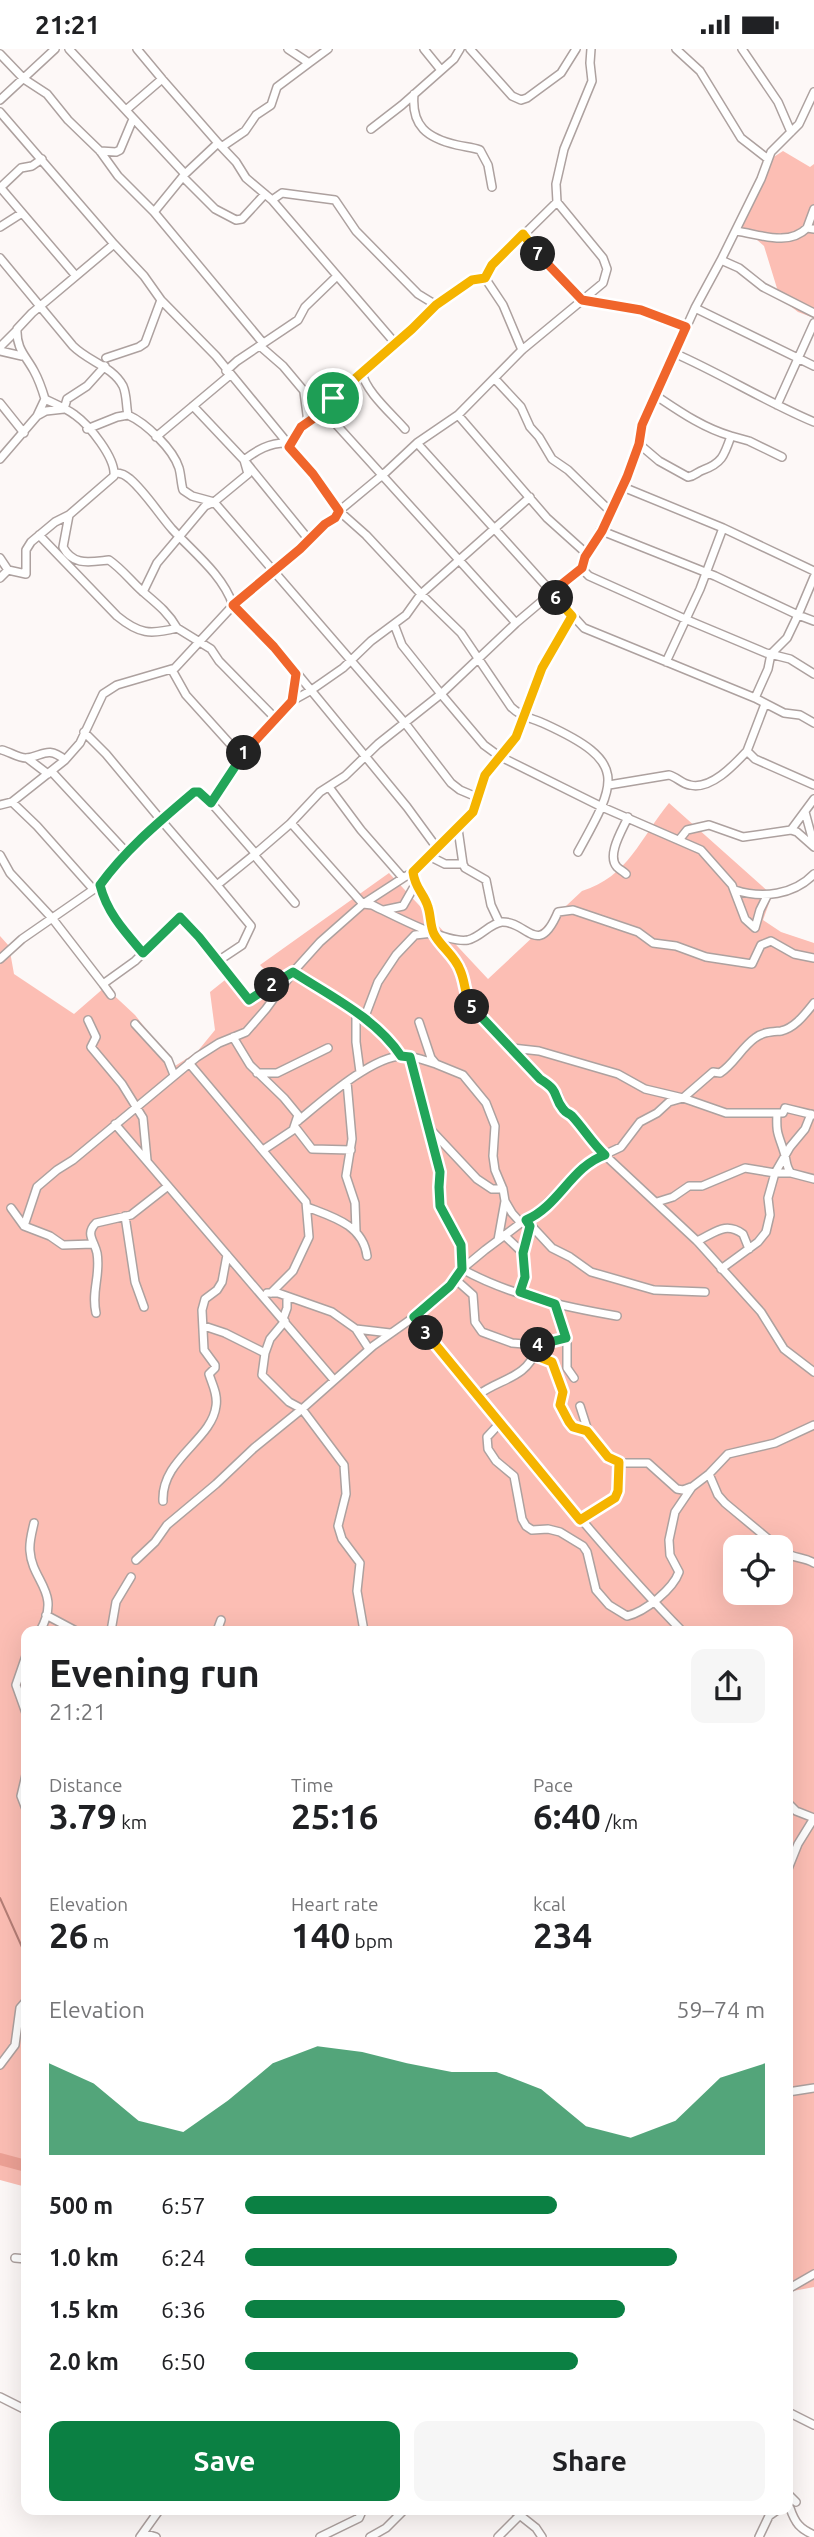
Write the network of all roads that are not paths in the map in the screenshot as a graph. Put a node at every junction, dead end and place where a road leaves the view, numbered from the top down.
1 (55, 49) edge
2 (69, 49) edge
3 (137, 49) edge
4 (288, 49) edge
5 (328, 49) edge
6 (424, 49) edge
7 (460, 49) edge
8 (470, 49) edge
9 (576, 49) edge
10 (592, 49) edge
11 (676, 49) edge
12 (742, 49) edge
13 (0, 54) edge
14 (309, 63) junction
15 (441, 70) junction
16 (24, 79) junction
17 (162, 79) junction
18 (814, 92) edge
19 (414, 95) junction
20 (0, 100) edge
21 (125, 110) junction
22 (0, 112) edge
23 (133, 119) junction
24 (371, 129) dead end
25 (790, 132) junction
26 (220, 145) junction
27 (120, 150) junction
28 (100, 151) junction
29 (42, 159) junction
30 (768, 159) junction
31 (111, 167) junction
32 (184, 176) junction
33 (0, 187) edge
34 (492, 187) dead end
35 (265, 194) junction
36 (272, 200) junction
37 (557, 202) junction
38 (814, 209) edge
39 (153, 212) junction
40 (22, 213) junction
41 (0, 227) edge
42 (810, 228) edge
43 (736, 231) junction
44 (523, 234) junction
45 (114, 244) junction
46 (0, 258) edge
47 (721, 260) junction
48 (76, 276) junction
49 (337, 276) junction
50 (485, 278) junction
51 (161, 300) junction
52 (582, 300) junction
53 (436, 305) junction
54 (40, 306) junction
55 (695, 308) junction
56 (814, 313) edge
57 (814, 323) edge
58 (686, 327) junction
59 (17, 329) junction
60 (395, 343) junction
61 (261, 345) junction
62 (0, 349) edge
63 (522, 350) junction
64 (674, 353) junction
65 (22, 356) junction
66 (799, 358) junction
67 (105, 362) junction
68 (814, 366) edge
69 (362, 372) junction
70 (228, 373) junction
71 (495, 379) junction
72 (304, 391) junction
73 (654, 395) junction
74 (333, 398) junction
75 (45, 399) junction
76 (0, 403) edge
77 (777, 405) junction
78 (193, 406) junction
79 (64, 409) junction
80 (324, 411) junction
81 (128, 415) junction
82 (458, 415) junction
83 (37, 417) junction
84 (308, 422) junction
85 (814, 422) edge
86 (87, 429) junction
87 (405, 429) dead end
88 (24, 433) junction
89 (156, 436) junction
90 (731, 436) junction
91 (417, 443) junction
92 (639, 444) junction
93 (287, 445) junction
94 (782, 457) dead end
95 (0, 459) edge
96 (244, 460) junction
97 (115, 473) junction
98 (382, 476) junction
99 (622, 487) junction
100 (530, 497) junction
101 (214, 502) junction
102 (339, 511) junction
103 (611, 512) junction
104 (69, 516) junction
105 (494, 528) junction
106 (723, 528) junction
107 (602, 531) junction
108 (39, 535) junction
109 (178, 535) junction
110 (309, 540) junction
111 (587, 554) junction
112 (0, 558) edge
113 (460, 560) junction
114 (582, 568) junction
115 (8, 570) junction
116 (814, 571) edge
117 (273, 572) junction
118 (704, 572) junction
119 (814, 577) edge
120 (0, 578) edge
121 (143, 591) junction
122 (552, 592) junction
123 (421, 594) junction
124 (233, 605) junction
125 (799, 615) junction
126 (572, 616) junction
127 (685, 619) junction
128 (814, 621) edge
129 (516, 623) junction
130 (394, 624) junction
131 (177, 628) junction
132 (200, 640) junction
133 (771, 654) junction
134 (478, 659) junction
135 (350, 661) junction
136 (666, 661) junction
137 (172, 670) junction
138 (296, 674) junction
139 (814, 674) edge
140 (310, 691) junction
141 (441, 694) junction
142 (755, 698) junction
143 (292, 701) junction
144 (765, 704) junction
145 (522, 716) junction
146 (276, 719) junction
147 (405, 723) junction
148 (814, 723) edge
149 (84, 732) junction
150 (1, 750) edge
151 (747, 751) junction
152 (241, 756) junction
153 (499, 756) junction
154 (365, 757) junction
155 (27, 758) junction
156 (65, 760) junction
157 (50, 773) junction
158 (609, 785) junction
159 (814, 785) edge
160 (329, 787) junction
161 (479, 798) junction
162 (814, 799) edge
163 (12, 802) junction
164 (211, 803) junction
165 (0, 805) edge
166 (602, 807) junction
167 (806, 812) junction
168 (628, 817) junction
169 (161, 820) junction
170 (291, 823) junction
171 (458, 829) junction
172 (791, 830) junction
173 (679, 841) junction
174 (814, 846) edge
175 (437, 848) junction
176 (578, 852) dead end
177 (127, 853) junction
178 (255, 854) junction
179 (0, 855) edge
180 (429, 856) junction
181 (463, 864) junction
182 (413, 872) junction
183 (626, 874) dead end
184 (813, 878) edge
185 (403, 879) junction
186 (217, 885) junction
187 (415, 885) junction
188 (96, 887) junction
189 (735, 890) junction
190 (767, 895) junction
191 (295, 903) dead end
192 (363, 904) junction
193 (383, 910) junction
194 (52, 918) junction
195 (499, 922) junction
196 (433, 933) junction
197 (143, 953) junction
198 (814, 958) edge
199 (0, 959) edge
200 (218, 961) junction
201 (293, 972) junction
202 (103, 983) junction
203 (111, 995) dead end
204 (814, 1003) edge
205 (356, 1013) junction
206 (805, 1013) junction
207 (814, 1016) edge
208 (88, 1020) dead end
209 (364, 1020) junction
210 (419, 1022) dead end
211 (135, 1024) dead end
212 (233, 1037) junction
213 (328, 1048) dead end
214 (512, 1048) junction
215 (401, 1056) junction
216 (410, 1057) junction
217 (189, 1063) junction
218 (436, 1064) junction
219 (360, 1072) junction
220 (257, 1073) junction
221 (174, 1075) junction
222 (346, 1082) junction
223 (683, 1098) junction
224 (135, 1107) junction
225 (777, 1113) junction
226 (812, 1114) edge
227 (115, 1124) junction
228 (297, 1124) junction
229 (431, 1130) junction
230 (263, 1150) junction
231 (351, 1150) junction
232 (605, 1155) junction
233 (785, 1156) junction
234 (147, 1161) junction
235 (775, 1173) junction
236 (791, 1173) junction
237 (803, 1175) junction
238 (814, 1179) edge
239 (814, 1184) edge
240 (168, 1186) junction
241 (503, 1189) junction
242 (505, 1201) junction
243 (657, 1202) junction
244 (307, 1207) junction
245 (11, 1208) dead end
246 (125, 1216) junction
247 (526, 1223) junction
248 (24, 1226) junction
249 (356, 1231) junction
250 (501, 1238) junction
251 (697, 1241) junction
252 (93, 1244) junction
253 (749, 1249) dead end
254 (523, 1253) junction
255 (227, 1255) junction
256 (367, 1256) dead end
257 (462, 1269) junction
258 (721, 1269) junction
259 (455, 1279) junction
260 (520, 1292) junction
261 (705, 1292) dead end
262 (260, 1293) junction
263 (271, 1293) junction
264 (287, 1297) junction
265 (555, 1304) junction
266 (144, 1307) dead end
267 (96, 1313) dead end
268 (617, 1316) dead end
269 (414, 1317) junction
270 (284, 1320) junction
271 (204, 1326) junction
272 (356, 1329) junction
273 (391, 1333) junction
274 (566, 1338) junction
275 (536, 1345) junction
276 (369, 1349) junction
277 (265, 1353) junction
278 (534, 1355) junction
279 (814, 1372) edge
280 (574, 1378) dead end
281 (334, 1380) junction
282 (478, 1395) junction
283 (580, 1406) dead end
284 (302, 1409) junction
285 (500, 1423) junction
286 (814, 1425) edge
287 (587, 1431) junction
288 (619, 1462) junction
289 (709, 1474) junction
290 (692, 1487) junction
291 (163, 1501) dead end
292 (580, 1520) junction
293 (34, 1523) dead end
294 (763, 1535) edge
295 (793, 1557) edge
296 (136, 1559) dead end
297 (814, 1563) edge
298 (131, 1577) dead end
299 (653, 1601) junction
300 (46, 1615) junction
301 (221, 1620) dead end
302 (42, 1626) edge
303 (67, 1626) edge
304 (112, 1626) edge
305 (219, 1626) edge
306 (363, 1626) edge
307 (677, 1626) edge
308 (21, 1670) edge
309 (21, 1699) edge
310 (793, 1808) edge
311 (793, 1856) edge
312 (21, 2007) edge
313 (0, 2065) edge
314 (814, 2088) edge
315 (793, 2091) edge
316 (15, 2258) dead end
317 (21, 2259) edge
318 (814, 2274) edge
319 (793, 2286) edge
320 (0, 2397) edge
321 (21, 2408) edge
322 (793, 2414) edge
323 (814, 2425) edge
324 (793, 2500) edge
325 (796, 2503) dead end
326 (156, 2515) edge
327 (360, 2515) edge
328 (399, 2515) edge
329 (520, 2515) joint
330 (770, 2515) edge
331 (792, 2515) edge
332 (141, 2535) edge
333 (814, 2535) edge
334 (156, 2537) edge
335 (322, 2537) edge
336 (372, 2537) edge
337 (498, 2537) edge
338 (542, 2537) edge
339 (759, 2537) edge

1 - 16 street
2 - 21 street
3 - 17 street
4 - 14 street
5 - 14 street
6 - 15 street
7 - 15 street
8 - 9 street
10 - 37 street
11 - 30 street
12 - 25 street
13 - 16 street
14 - 26 street
15 - 19 street
16 - 20 street
16 - 28 street
17 - 21 street
17 - 26 street
18 - 25 street
19 - 24 street
19 - 34 street
21 - 23 street
22 - 29 street
23 - 27 street
23 - 32 street
25 - 30 street
26 - 32 street
26 - 35 street
27 - 28 street
27 - 31 street
28 - 31 street
29 - 33 street
29 - 45 street
30 - 43 street
31 - 39 street
32 - 35 street
32 - 39 street
33 - 40 street
35 - 36 street
36 - 49 street
36 - 53 street
37 - 44 street
37 - 52 street
38 - 42 street
39 - 61 street
40 - 41 street
40 - 48 street
42 - 43 street
43 - 47 street
44 - 50 street
44 - 52 street
45 - 48 street
45 - 51 street
46 - 54 street
47 - 55 street
47 - 56 street
48 - 54 street
49 - 60 street
49 - 61 street
50 - 53 street
50 - 63 street
51 - 67 street
51 - 70 street
52 - 58 street
52 - 63 street
53 - 60 street
54 - 59 street
54 - 67 street
55 - 58 street
55 - 66 street
57 - 66 street
58 - 64 street
59 - 62 street
59 - 65 street
60 - 69 street
61 - 70 street
61 - 72 street
62 - 65 street
63 - 71 street
64 - 73 street
64 - 77 street
65 - 75 street
66 - 68 street
66 - 77 street
67 - 79 street
67 - 81 street
69 - 74 street
69 - 87 street
70 - 78 street
70 - 93 street
71 - 82 street
71 - 103 street
72 - 74 street
72 - 84 street
73 - 90 street
73 - 92 street
74 - 80 street
75 - 79 street
75 - 83 street
76 - 88 street
77 - 85 street
78 - 89 street
78 - 96 street
79 - 83 street
79 - 86 street
80 - 84 street
80 - 98 street
81 - 86 street
81 - 89 street
82 - 91 street
82 - 100 street
83 - 88 street
84 - 93 street
86 - 97 street
88 - 95 street
89 - 101 street
90 - 92 street
90 - 94 street
91 - 98 street
91 - 105 street
92 - 99 street
93 - 96 street
93 - 102 street
96 - 101 street
96 - 110 street
97 - 104 street
97 - 109 street
98 - 102 street
98 - 113 street
99 - 103 street
99 - 106 street
100 - 105 street
100 - 111 street
101 - 109 street
101 - 117 street
102 - 110 street
102 - 123 street
103 - 107 street
104 - 108 street
104 - 121 street
105 - 113 street
105 - 122 street
106 - 116 street
106 - 118 street
107 - 111 street
107 - 118 street
108 - 115 street
108 - 131 street
109 - 121 street
109 - 124 street
110 - 117 street
111 - 114 street
112 - 115 street
113 - 123 street
113 - 129 street
114 - 122 street
114 - 127 street
115 - 120 street
117 - 124 street
117 - 135 street
118 - 125 street
118 - 127 street
119 - 125 street
121 - 131 street
122 - 126 street
122 - 129 street
123 - 130 street
123 - 134 street
124 - 132 street
124 - 138 street
125 - 128 street
125 - 133 street
126 - 136 street
126 - 145 street
127 - 133 street
127 - 136 street
129 - 134 street
130 - 135 street
130 - 141 street
131 - 132 street
132 - 137 street
132 - 146 street
133 - 139 street
133 - 142 street
134 - 141 street
134 - 145 street
135 - 140 street
135 - 147 street
136 - 142 street
137 - 149 street
137 - 152 street
138 - 140 street
138 - 143 street
140 - 143 street
140 - 154 street
141 - 147 street
141 - 153 street
142 - 144 street
143 - 146 street
144 - 148 street
144 - 151 street
145 - 153 street
145 - 158 street
146 - 152 street
147 - 154 street
147 - 161 street
149 - 156 street
149 - 169 street
150 - 155 street
151 - 158 street
151 - 159 street
152 - 164 street
153 - 161 street
153 - 166 street
154 - 160 street
154 - 175 street
155 - 156 street
155 - 157 street
156 - 157 street
157 - 163 street
157 - 177 street
158 - 166 street
160 - 170 street
160 - 185 street
161 - 171 street
162 - 167 street
163 - 165 street
163 - 188 street
164 - 169 street
164 - 178 street
166 - 168 street
166 - 176 street
167 - 172 street
167 - 174 street
168 - 173 street
168 - 183 street
169 - 177 street
169 - 186 street
170 - 178 street
170 - 192 street
171 - 175 street
171 - 181 street
172 - 173 street
172 - 174 street
173 - 189 street
175 - 180 street
177 - 188 street
178 - 186 street
178 - 191 street
179 - 194 street
180 - 181 street
180 - 182 street
181 - 195 street
182 - 185 street
182 - 187 street
184 - 190 street
185 - 192 street
186 - 200 street
187 - 193 street
187 - 196 street
188 - 194 street
188 - 197 street
189 - 190 street
189 - 190 street
192 - 193 street
192 - 201 street
193 - 196 street
194 - 199 street
194 - 202 street
195 - 196 street
195 - 198 street
196 - 209 street
196 - 214 street
197 - 200 street
197 - 202 street
200 - 201 street
201 - 205 street
201 - 212 street
202 - 203 street
204 - 206 street
205 - 209 street
205 - 219 street
206 - 207 street
206 - 223 street
208 - 224 street
209 - 215 street
210 - 218 street
211 - 221 street
212 - 217 street
212 - 220 street
213 - 220 street
214 - 223 street
214 - 232 street
215 - 216 street
215 - 219 street
216 - 218 street
216 - 229 street
217 - 221 street
217 - 230 street
218 - 241 street
219 - 222 street
220 - 228 street
221 - 224 street
222 - 228 street
222 - 231 street
223 - 225 street
223 - 232 street
224 - 227 street
224 - 234 street
225 - 226 street
225 - 233 street
226 - 233 street
227 - 234 street
227 - 248 street
228 - 230 street
228 - 231 street
229 - 241 street
229 - 257 street
230 - 244 street
231 - 249 street
232 - 243 street
232 - 247 street
233 - 235 street
233 - 236 street
234 - 240 street
235 - 236 street
235 - 243 street
235 - 258 street
236 - 237 street
237 - 238 street
237 - 239 street
240 - 246 street
240 - 255 street
241 - 242 street
242 - 247 street
242 - 250 street
243 - 251 street
244 - 249 street
244 - 263 street
245 - 248 street
246 - 252 street
246 - 266 street
247 - 250 street
247 - 254 street
247 - 261 street
248 - 252 street
249 - 256 street
250 - 254 street
250 - 257 street
251 - 253 street
251 - 258 street
252 - 267 street
254 - 260 street
255 - 262 street
255 - 271 street
257 - 259 street
257 - 260 street
258 - 279 street
259 - 269 street
259 - 275 street
260 - 265 street
262 - 263 street
262 - 270 street
263 - 264 street
264 - 270 street
264 - 272 street
265 - 268 street
265 - 274 street
269 - 273 street
269 - 282 street
270 - 277 street
270 - 281 street
271 - 277 street
271 - 291 street
272 - 273 street
272 - 276 street
273 - 276 street
274 - 275 street
274 - 280 street
275 - 278 street
276 - 281 street
277 - 284 street
278 - 282 street
278 - 287 street
281 - 284 street
282 - 285 street
283 - 287 street
284 - 296 street
284 - 306 street
285 - 292 street
285 - 299 street
286 - 289 street
287 - 288 street
288 - 290 street
288 - 292 street
289 - 290 street
289 - 294 street
290 - 299 street
292 - 299 street
293 - 300 street
295 - 297 street
298 - 304 street
299 - 307 street
300 - 302 street
300 - 303 street
301 - 305 street
308 - 309 street
310 - 311 street
312 - 313 street
314 - 315 street
316 - 317 street
318 - 319 street
320 - 321 street
322 - 323 street
324 - 325 street
326 - 332 street
327 - 335 street
328 - 336 street
329 - 337 street
329 - 338 street
330 - 339 street
331 - 333 street
332 - 334 street

